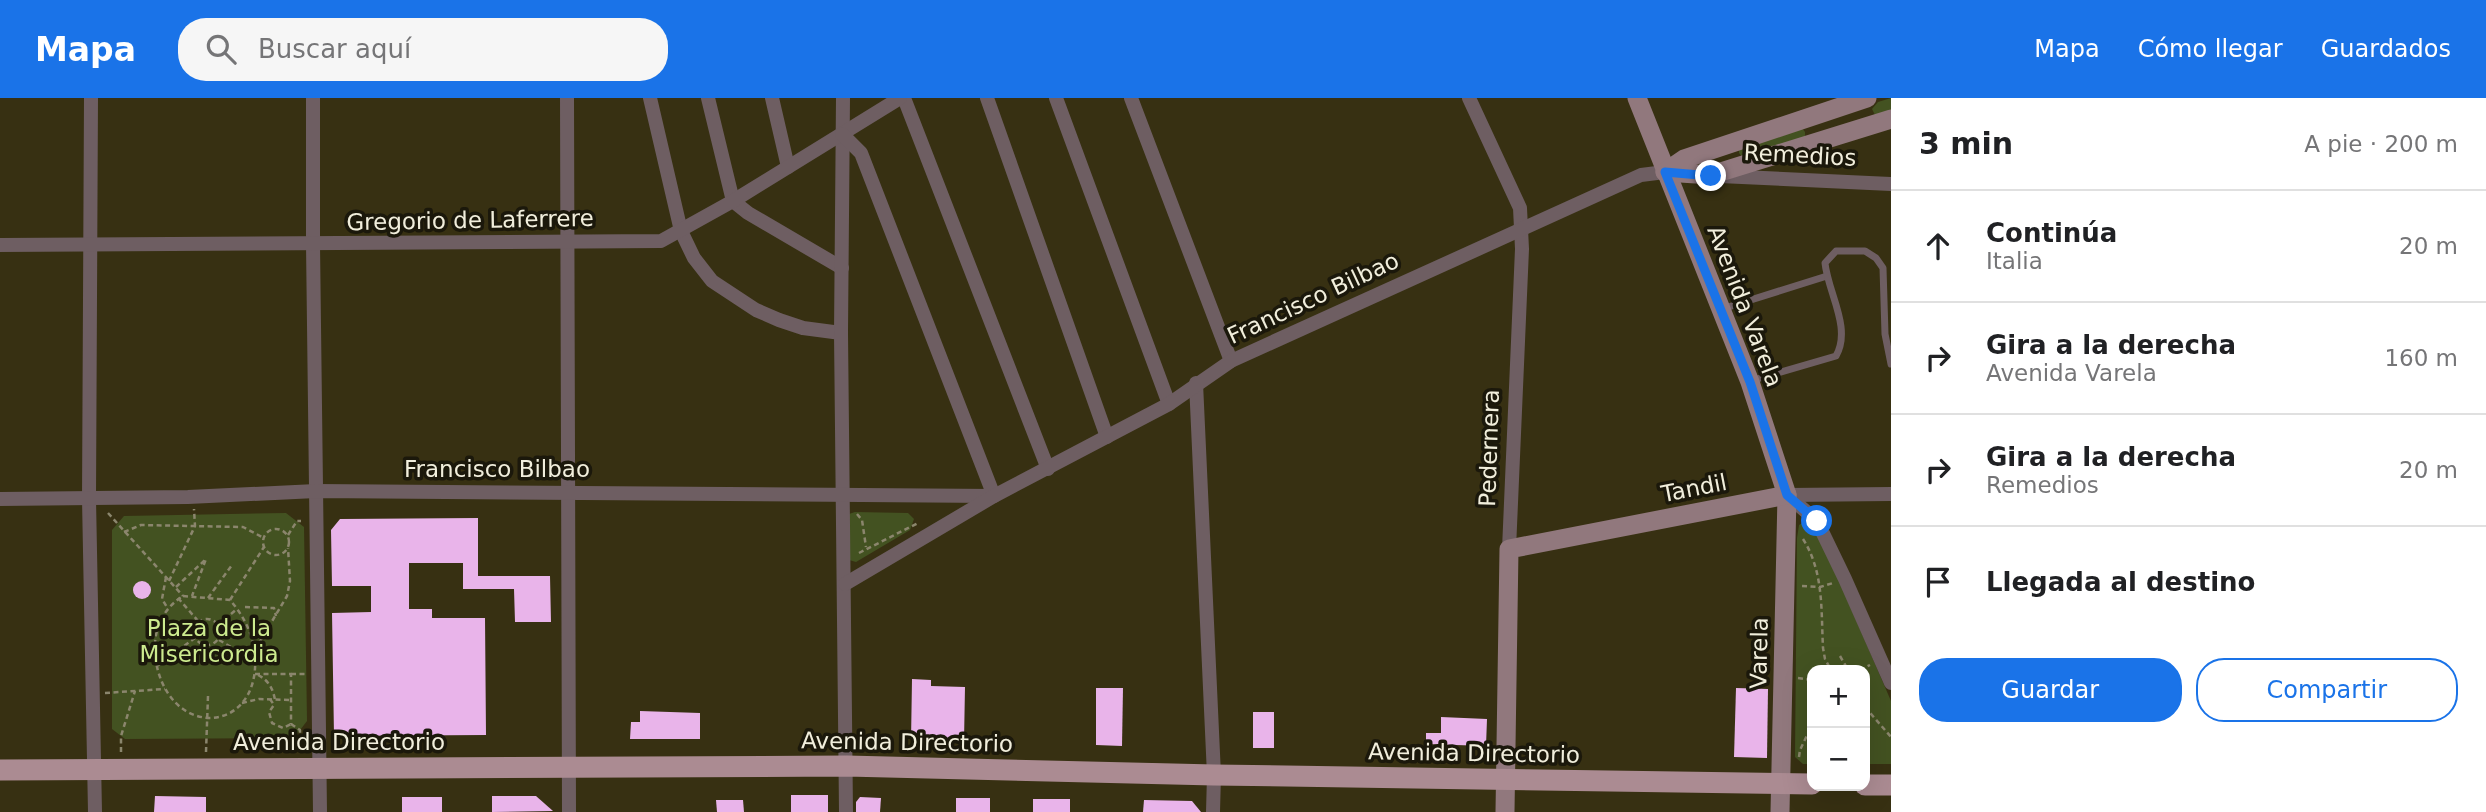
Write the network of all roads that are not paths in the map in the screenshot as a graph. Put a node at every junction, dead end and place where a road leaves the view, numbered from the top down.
1 (91, 98) edge
2 (313, 98) edge
3 (566, 98) edge
4 (650, 98) edge
5 (708, 98) edge
6 (772, 98) edge
7 (843, 98) edge
8 (902, 98) edge
9 (987, 98) edge
10 (1056, 98) edge
11 (1131, 98) edge
12 (1469, 98) edge
13 (1637, 98) edge
14 (1867, 98) edge
15 (1846, 101) edge
16 (1891, 119) edge
17 (1855, 130) junction
18 (842, 134) junction
19 (788, 167) junction
20 (1665, 172) junction
21 (1711, 176) junction
22 (1891, 184) edge
23 (733, 201) junction
24 (1521, 229) junction
25 (681, 231) junction
26 (567, 241) junction
27 (90, 244) junction
28 (313, 244) junction
29 (0, 245) edge
30 (842, 268) junction
31 (1827, 276) junction
32 (1721, 310) junction
33 (841, 333) junction
34 (1231, 360) junction
35 (1891, 364) edge
36 (1750, 382) junction
37 (1196, 383) junction
38 (1169, 404) junction
39 (1107, 437) junction
40 (1048, 468) junction
41 (316, 491) junction
42 (567, 491) junction
43 (842, 494) junction
44 (1891, 494) edge
45 (1787, 495) junction
46 (995, 496) junction
47 (0, 499) edge
48 (89, 499) junction
49 (1509, 549) junction
50 (845, 584) junction
51 (1891, 683) edge
52 (847, 766) junction
53 (569, 767) junction
54 (310, 768) junction
55 (0, 769) edge
56 (95, 769) junction
57 (1214, 775) junction
58 (1506, 780) junction
59 (1780, 784) junction
60 (1807, 784) edge
61 (1870, 785) edge
62 (1891, 785) edge
63 (95, 812) edge
64 (320, 812) edge
65 (569, 812) edge
66 (846, 812) edge
67 (1213, 812) edge
68 (1505, 812) edge
69 (1780, 812) edge

1 - 27 street
2 - 28 street
3 - 26 street
4 - 25 street
5 - 23 street
6 - 19 street
7 - 18 street
8 - 18 street, Gregorio de Laferrere
8 - 40 street
9 - 39 street
10 - 38 street
11 - 34 street
12 - 24 street, Pedernera
13 - 20 street, Avenida Varela
14 - 15 street
15 - 17 street
15 - 20 street
16 - 17 street
17 - 21 street
18 - 19 street, Gregorio de Laferrere
18 - 30 street
18 - 46 street
19 - 23 street, Gregorio de Laferrere
20 - 21 street, Remedios
20 - 24 street, Francisco Bilbao
20 - 32 street, Avenida Varela
21 - 22 street, Remedios
23 - 25 street, Gregorio de Laferrere
23 - 30 street
24 - 34 street, Francisco Bilbao
24 - 49 street, Pedernera
25 - 26 street, Gregorio de Laferrere
25 - 33 street
26 - 28 street, Gregorio de Laferrere
26 - 42 street
27 - 28 street, Gregorio de Laferrere
27 - 29 street, Gregorio de Laferrere
27 - 48 street
28 - 41 street
30 - 33 street
31 - 32 lane
31 - 35 lane
31 - 36 lane
32 - 36 street, Avenida Varela
33 - 43 street
34 - 37 street, Francisco Bilbao
36 - 45 street, Avenida Varela
37 - 38 street, Francisco Bilbao
37 - 57 street
38 - 39 street, Francisco Bilbao
39 - 40 street, Francisco Bilbao
40 - 46 street, Francisco Bilbao
41 - 42 street, Francisco Bilbao
41 - 48 street, Francisco Bilbao
41 - 54 street
42 - 43 street, Francisco Bilbao
42 - 53 street
43 - 46 street, Francisco Bilbao
43 - 50 street
44 - 45 street, Tandil
45 - 49 street, Tandil
45 - 51 street
45 - 59 street, Varela
46 - 50 street, Francisco Bilbao
47 - 48 street, Francisco Bilbao
48 - 56 street
49 - 58 street, Pedernera
50 - 52 street
52 - 53 main road, Avenida Directorio
52 - 57 main road, Avenida Directorio
52 - 66 street
53 - 54 main road, Avenida Directorio
53 - 65 street
54 - 56 main road, Avenida Directorio
54 - 64 street
55 - 56 main road, Avenida Directorio
56 - 63 street
57 - 58 main road, Avenida Directorio
57 - 67 street
58 - 59 main road, Avenida Directorio
58 - 68 street, Pedernera
59 - 60 main road, Avenida Directorio
59 - 69 street, Varela
61 - 62 main road

